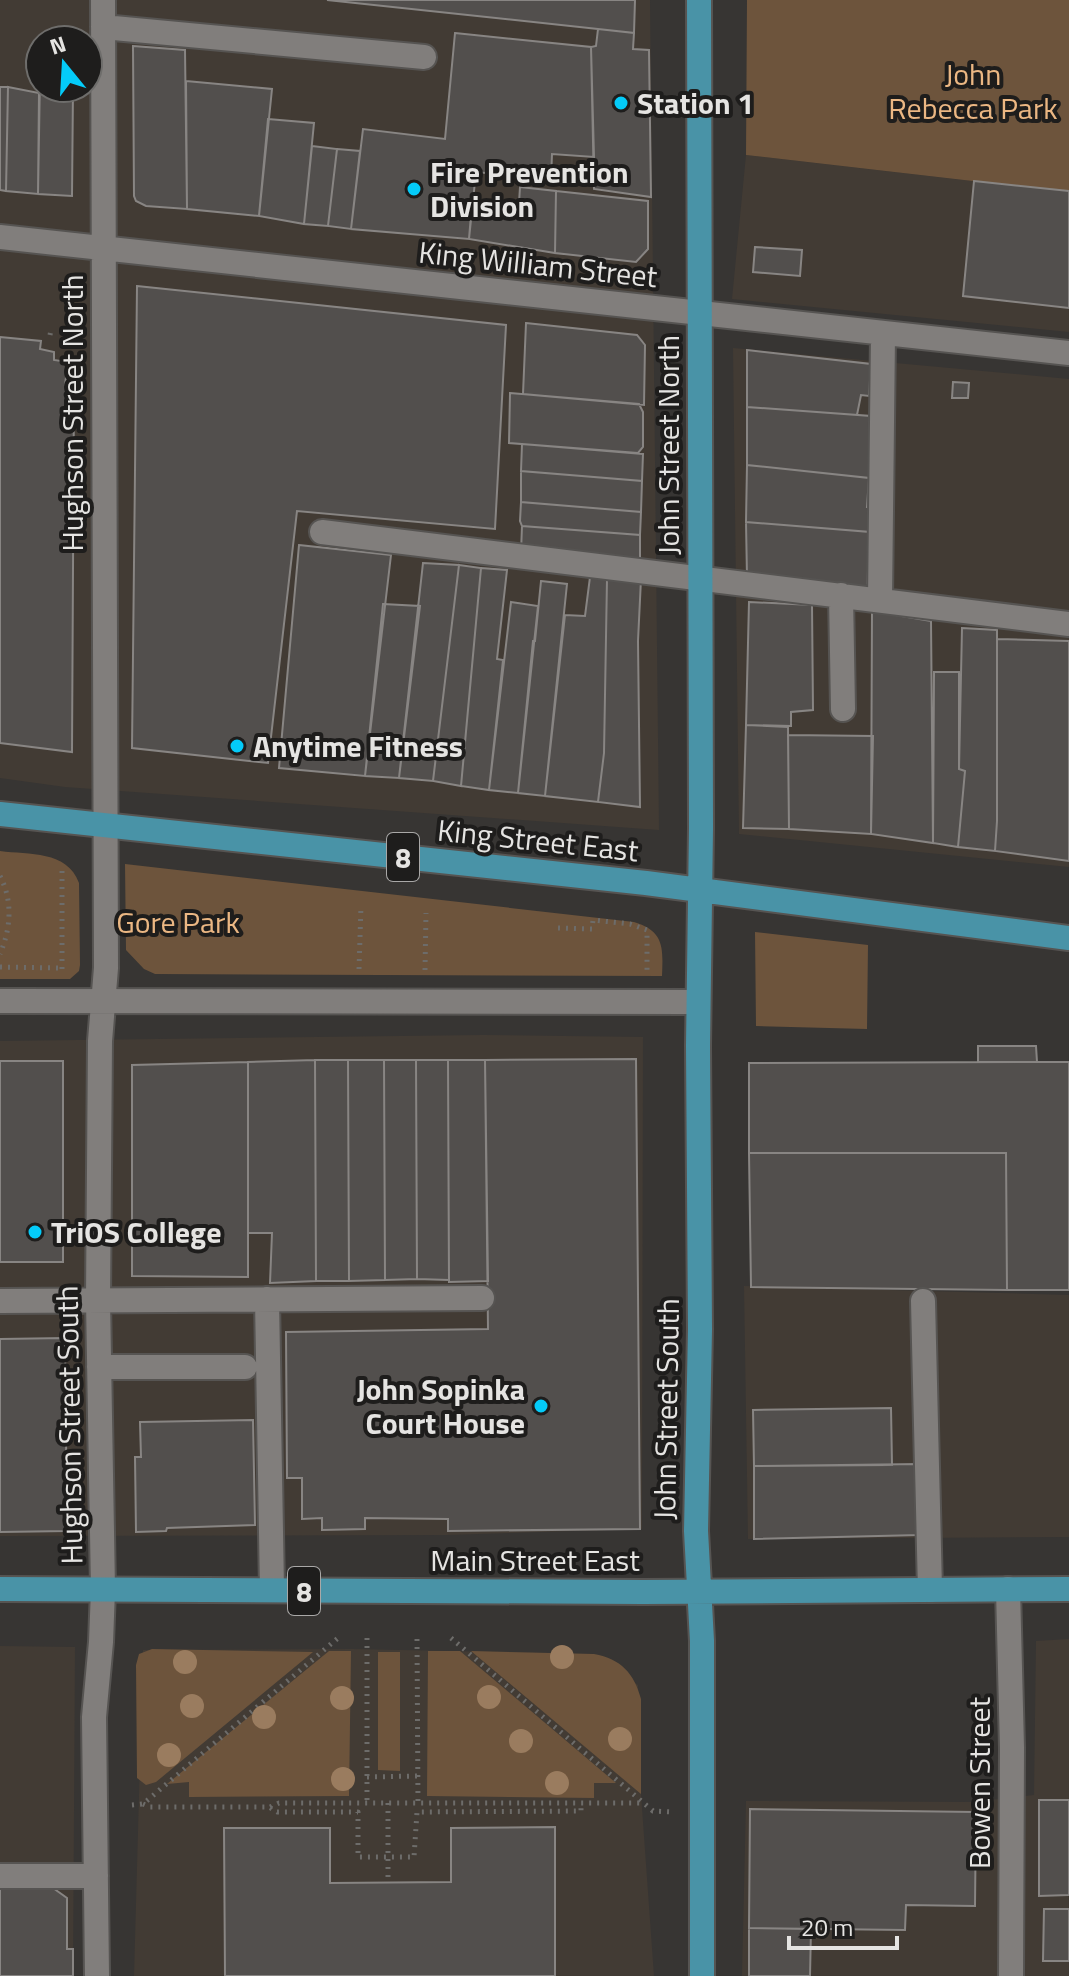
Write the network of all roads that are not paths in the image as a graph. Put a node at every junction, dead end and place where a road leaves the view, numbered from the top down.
1 (103, 0) edge
2 (699, 0) edge
3 (103, 24) edge
4 (104, 27) edge
5 (424, 57) dead end
6 (103, 104) edge
7 (0, 237) edge
8 (103, 247) junction
9 (700, 315) junction
10 (883, 334) junction
11 (1069, 353) edge
12 (322, 532) dead end
13 (700, 577) junction
14 (841, 595) junction
15 (880, 600) junction
16 (1069, 624) edge
17 (843, 709) dead end
18 (0, 814) edge
19 (105, 825) junction
20 (700, 890) junction
21 (1069, 938) edge
22 (0, 1001) edge
23 (103, 1001) junction
24 (698, 1002) junction
25 (482, 1298) dead end
26 (267, 1299) junction
27 (98, 1300) junction
28 (0, 1301) edge
29 (923, 1301) dead end
30 (99, 1367) junction
31 (245, 1367) dead end
32 (0, 1589) edge
33 (1008, 1589) junction
34 (1069, 1589) edge
35 (103, 1590) junction
36 (272, 1590) junction
37 (930, 1590) junction
38 (698, 1592) junction
39 (0, 1876) edge
40 (96, 1876) junction
41 (97, 1976) edge
42 (702, 1976) edge
43 (1011, 1976) edge

1 - 3 street, Hughson Street North
2 - 9 main road, John Street North
4 - 5 street
6 - 8 street, Hughson Street North
7 - 8 street, King William Street
8 - 9 street, King William Street
8 - 19 street, Hughson Street North
9 - 10 street, King William Street
9 - 13 main road, John Street North
10 - 11 street, King William Street
10 - 15 street
12 - 13 street
13 - 14 street
13 - 20 main road, John Street North
14 - 15 street
14 - 17 street
15 - 16 street
18 - 19 main road, King Street East / 8
19 - 20 main road, King Street East / 8
19 - 23 street, Hughson Street South
20 - 21 main road, King Street East / 8
20 - 24 main road, John Street South
22 - 23 street
23 - 24 street
23 - 27 street, Hughson Street South
24 - 38 main road, John Street South
25 - 26 street
26 - 27 street
26 - 36 street
27 - 28 street
27 - 30 street, Hughson Street South
29 - 37 street
30 - 31 street
30 - 35 street, Hughson Street South
32 - 35 main road, Main Street East / 8
33 - 34 main road, Main Street East / 8
33 - 37 main road, Main Street East / 8
33 - 43 street, Bowen Street
35 - 36 main road, Main Street East / 8
35 - 40 street, Hughson Street South
36 - 38 main road, Main Street East / 8
37 - 38 main road, Main Street East / 8
38 - 42 main road, John Street South
39 - 40 street
40 - 41 street, Hughson Street South

